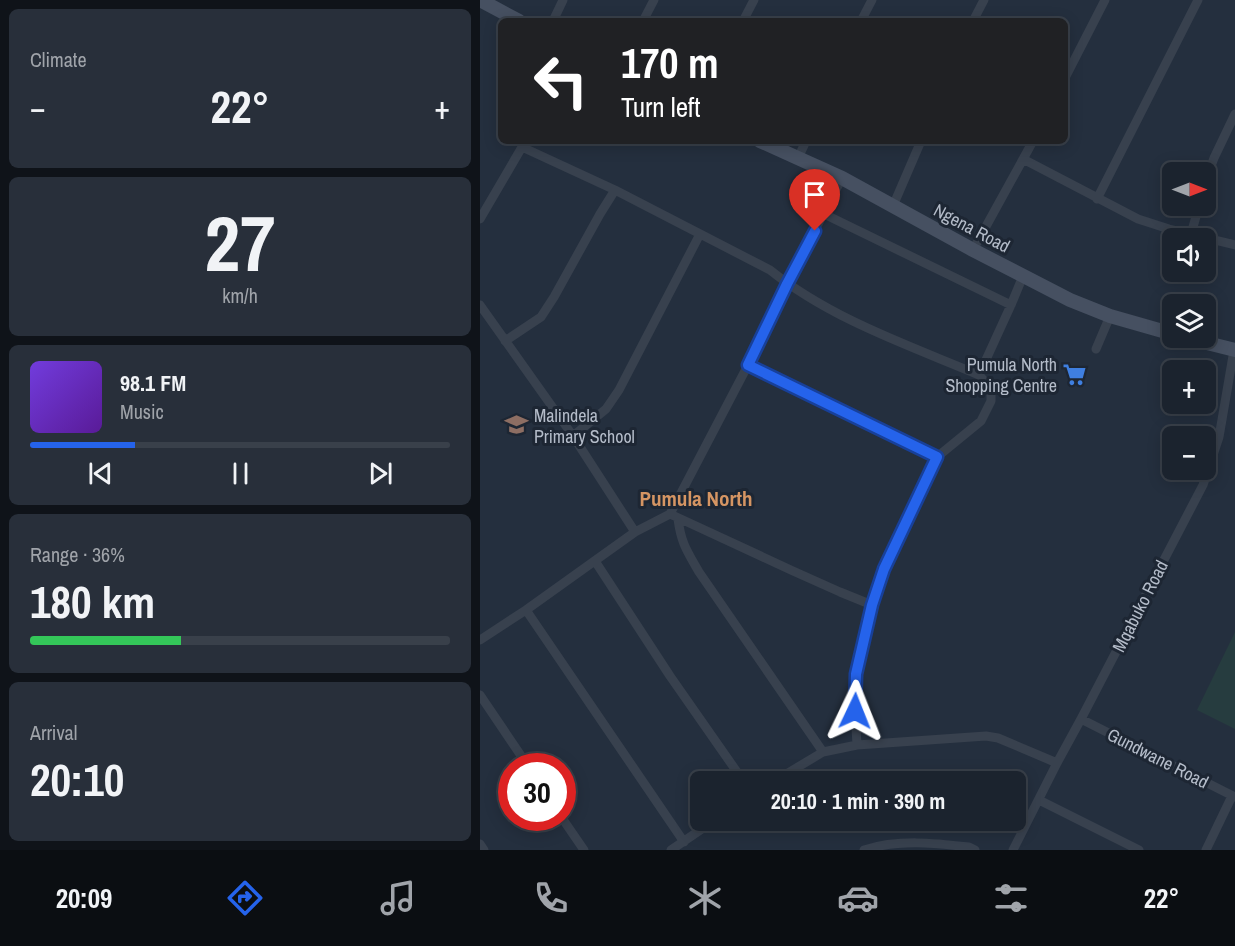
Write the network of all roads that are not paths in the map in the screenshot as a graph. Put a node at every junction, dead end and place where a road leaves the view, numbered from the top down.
1 (480, 0) edge
2 (563, 0) edge
3 (654, 0) edge
4 (754, 0) edge
5 (872, 0) edge
6 (984, 0) edge
7 (1105, 0) edge
8 (1198, 0) edge
9 (513, 18) edge
10 (554, 18) edge
11 (645, 18) edge
12 (745, 18) edge
13 (863, 18) edge
14 (975, 18) edge
15 (1068, 72) edge
16 (1235, 114) edge
17 (767, 144) edge
18 (805, 144) edge
19 (920, 144) edge
20 (1031, 144) edge
21 (798, 158) junction
22 (1023, 159) junction
23 (1213, 162) edge
24 (842, 178) junction
25 (615, 190) junction
26 (1097, 199) junction
27 (893, 206) junction
28 (824, 214) junction
29 (480, 219) edge
30 (1170, 228) edge
31 (700, 234) junction
32 (1216, 240) edge
33 (1235, 245) edge
34 (974, 250) junction
35 (1023, 276) junction
36 (787, 284) junction
37 (480, 305) edge
38 (1011, 305) junction
39 (1110, 316) junction
40 (1162, 331) edge
41 (505, 341) junction
42 (1216, 345) edge
43 (1096, 349) dead end
44 (1235, 350) edge
45 (748, 365) junction
46 (979, 375) junction
47 (573, 436) junction
48 (937, 457) junction
49 (674, 516) junction
50 (635, 532) junction
51 (595, 561) junction
52 (872, 605) junction
53 (526, 610) junction
54 (480, 640) edge
55 (480, 695) edge
56 (1082, 719) junction
57 (857, 745) junction
58 (823, 752) junction
59 (519, 753) edge
60 (1056, 763) junction
61 (736, 771) edge
62 (791, 771) edge
63 (1234, 797) edge
64 (1039, 800) junction
65 (571, 831) edge
66 (700, 831) edge
67 (1118, 840) junction
68 (684, 842) junction
69 (480, 844) edge
70 (484, 850) edge
71 (584, 850) edge
72 (671, 850) edge
73 (864, 850) edge
74 (975, 850) edge
75 (1013, 850) edge
76 (1112, 850) edge
77 (1140, 850) edge
78 (1206, 850) edge

1 - 9 street
2 - 10 street
3 - 11 street
4 - 12 street
5 - 13 street
6 - 14 street
7 - 15 street
8 - 26 street
16 - 23 street
17 - 21 street, Ngena Road
18 - 21 street
19 - 27 street
20 - 22 street
21 - 24 street, Ngena Road
22 - 26 street
22 - 34 street
24 - 27 street, Ngena Road
24 - 28 street
25 - 29 street
25 - 31 street
25 - 41 street
26 - 30 street
27 - 34 street, Ngena Road
28 - 36 street
28 - 38 street
31 - 36 street
31 - 47 street
32 - 33 street
34 - 35 street, Ngena Road
35 - 38 street
35 - 39 street, Ngena Road
36 - 45 street
36 - 46 street
37 - 41 street
38 - 46 street
39 - 40 street, Ngena Road
39 - 43 street
41 - 47 street
42 - 44 street
44 - 56 street, Mqabuko Road
45 - 48 street
45 - 49 street
46 - 48 street
47 - 50 street
48 - 52 street
49 - 50 street
49 - 52 street
49 - 58 street
50 - 51 street
51 - 53 street
51 - 61 street
52 - 57 street
53 - 54 street
53 - 68 street
55 - 59 street
56 - 60 street, Mqabuko Road
56 - 63 street, Gundwane Road
57 - 58 street
57 - 60 street
58 - 62 street
60 - 64 street, Mqabuko Road
63 - 78 street
64 - 67 street
64 - 75 street, Mqabuko Road
65 - 71 street
66 - 68 street
67 - 76 street
67 - 77 street
68 - 72 street
69 - 70 street
73 - 74 street

